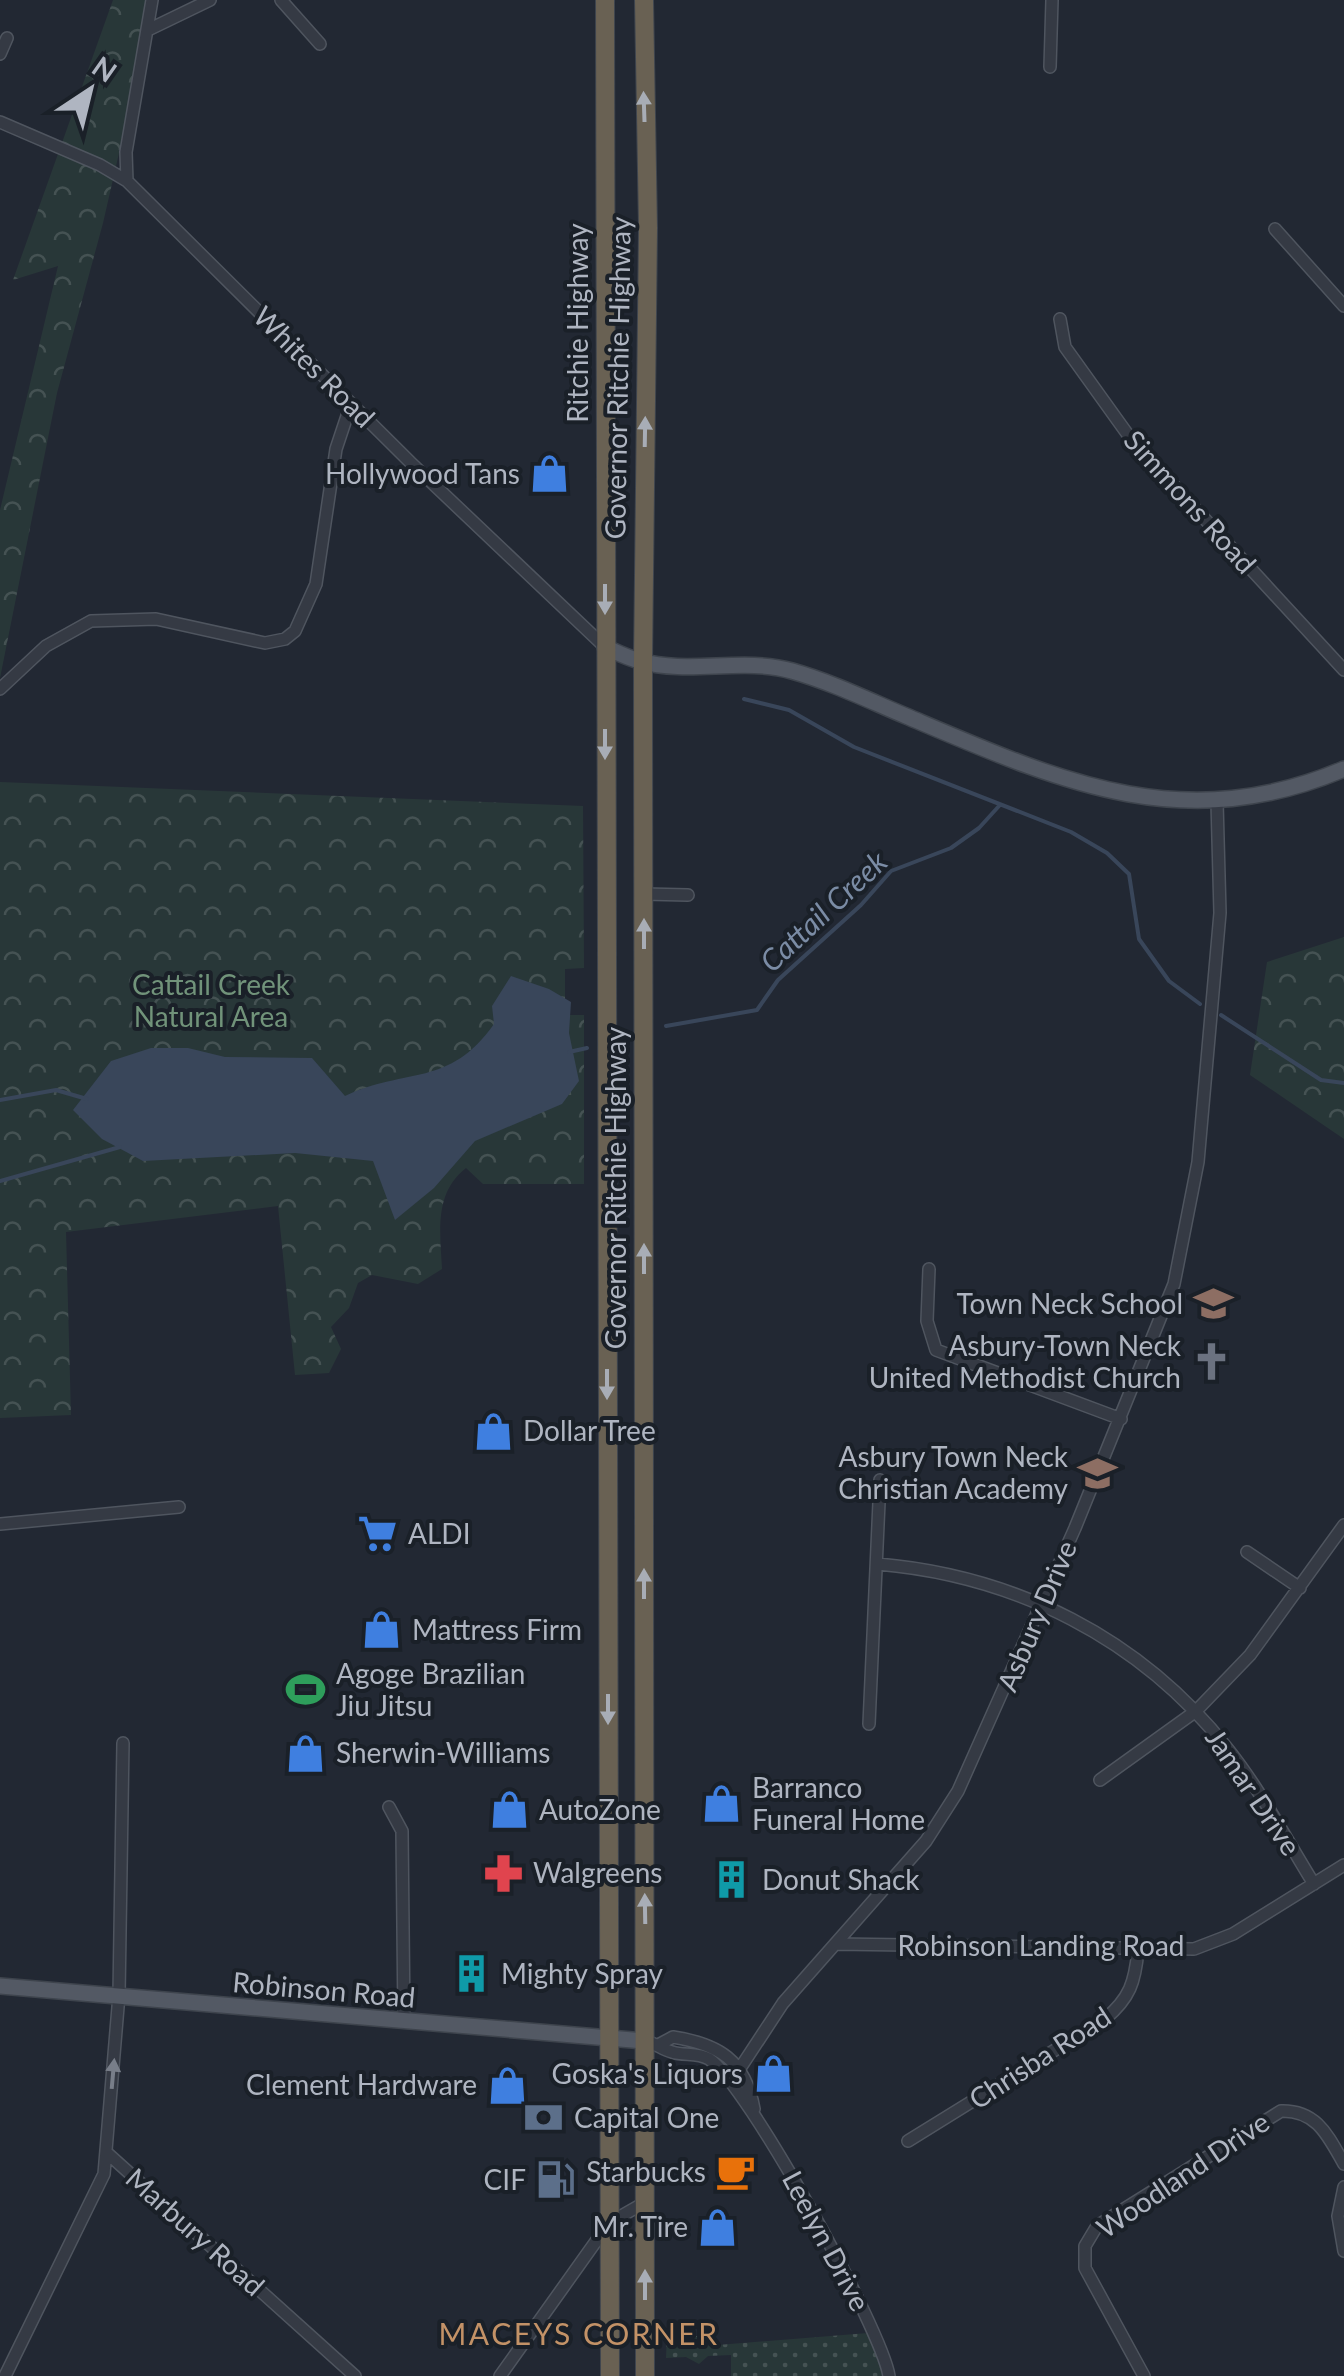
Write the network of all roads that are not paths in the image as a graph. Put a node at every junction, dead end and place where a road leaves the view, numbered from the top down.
1 (152, 0) edge
2 (210, 0) edge
3 (281, 0) edge
4 (605, 0) edge
5 (644, 0) edge
6 (1052, 0) edge
7 (148, 22) junction
8 (7, 38) dead end
9 (320, 44) dead end
10 (0, 54) edge
11 (1050, 67) dead end
12 (0, 122) edge
13 (128, 181) junction
14 (1275, 229) dead end
15 (1344, 306) edge
16 (1060, 320) dead end
17 (351, 404) junction
18 (605, 647) junction
19 (643, 662) junction
20 (1344, 670) edge
21 (0, 688) edge
22 (1344, 769) edge
23 (1217, 802) junction
24 (644, 894) junction
25 (688, 895) dead end
26 (928, 1269) dead end
27 (1121, 1419) junction
28 (880, 1480) dead end
29 (179, 1507) dead end
30 (0, 1524) edge
31 (1344, 1525) edge
32 (1247, 1552) dead end
33 (878, 1564) junction
34 (1300, 1588) junction
35 (1040, 1604) junction
36 (1196, 1710) junction
37 (869, 1724) dead end
38 (123, 1742) dead end
39 (1100, 1780) dead end
40 (390, 1807) dead end
41 (1344, 1865) edge
42 (1314, 1884) junction
43 (835, 1944) junction
44 (1138, 1950) junction
45 (0, 1986) edge
46 (119, 1996) junction
47 (404, 2022) junction
48 (609, 2038) junction
49 (652, 2042) junction
50 (740, 2066) junction
51 (730, 2082) junction
52 (754, 2109) junction
53 (908, 2141) dead end
54 (106, 2152) junction
55 (1344, 2164) edge
56 (1344, 2187) edge
57 (644, 2203) junction
58 (609, 2223) junction
59 (1344, 2251) edge
60 (5, 2376) edge
61 (355, 2376) edge
62 (500, 2376) edge
63 (610, 2376) edge
64 (645, 2376) edge
65 (889, 2376) edge
66 (1144, 2376) edge

1 - 7 street
2 - 7 street
3 - 9 street
4 -> 18 highway, Ritchie Highway
19 -> 5 highway, Governor Ritchie Highway
6 - 11 street
7 - 13 street
8 - 10 street
12 - 13 street, Whites Road
13 - 17 street, Whites Road
14 - 15 street
16 - 20 street, Simmons Road
17 - 18 street, Whites Road
17 - 21 street
18 - 19 main road
18 -> 48 highway, Governor Ritchie Highway
19 - 23 main road
19 - 24 highway, Governor Ritchie Highway
22 - 23 main road
23 - 27 street, Asbury Drive
24 - 25 street
49 -> 24 highway, Governor Ritchie Highway
26 - 27 street
27 - 35 street, Asbury Drive
28 - 33 street
29 - 30 street
31 - 34 street
32 - 34 street
33 - 35 street, Jamar Drive
33 - 37 street
34 - 36 street
35 - 36 street, Jamar Drive
35 - 43 street, Asbury Drive
36 - 39 street
36 - 42 street, Jamar Drive
38 - 46 street, Marbury Road
40 - 47 street
41 - 42 street, Robinson Landing Road
42 - 44 street, Robinson Landing Road
43 - 44 street, Robinson Landing Road
43 - 50 street, Asbury Drive
44 - 53 street, Chrisba Road
45 - 46 main road, Robinson Road
46 - 47 main road, Robinson Road
54 -> 46 street, Marbury Road
47 - 48 main road, Robinson Road
48 - 49 main road, Robinson Road
48 - 58 highway, Governor Ritchie Highway
49 - 50 street
49 - 51 street, Leelyn Drive
49 - 57 highway, Governor Ritchie Highway
50 - 51 street, Asbury Drive
50 - 52 street, Leelyn Drive
51 - 52 street, Leelyn Drive
52 - 65 street, Leelyn Drive
54 - 60 street
54 - 61 street, Marbury Road
55 - 66 street, Woodland Drive
56 - 59 street
57 - 58 street
64 -> 57 highway, Governor Ritchie Highway
58 - 62 street
58 - 63 highway, Governor Ritchie Highway

